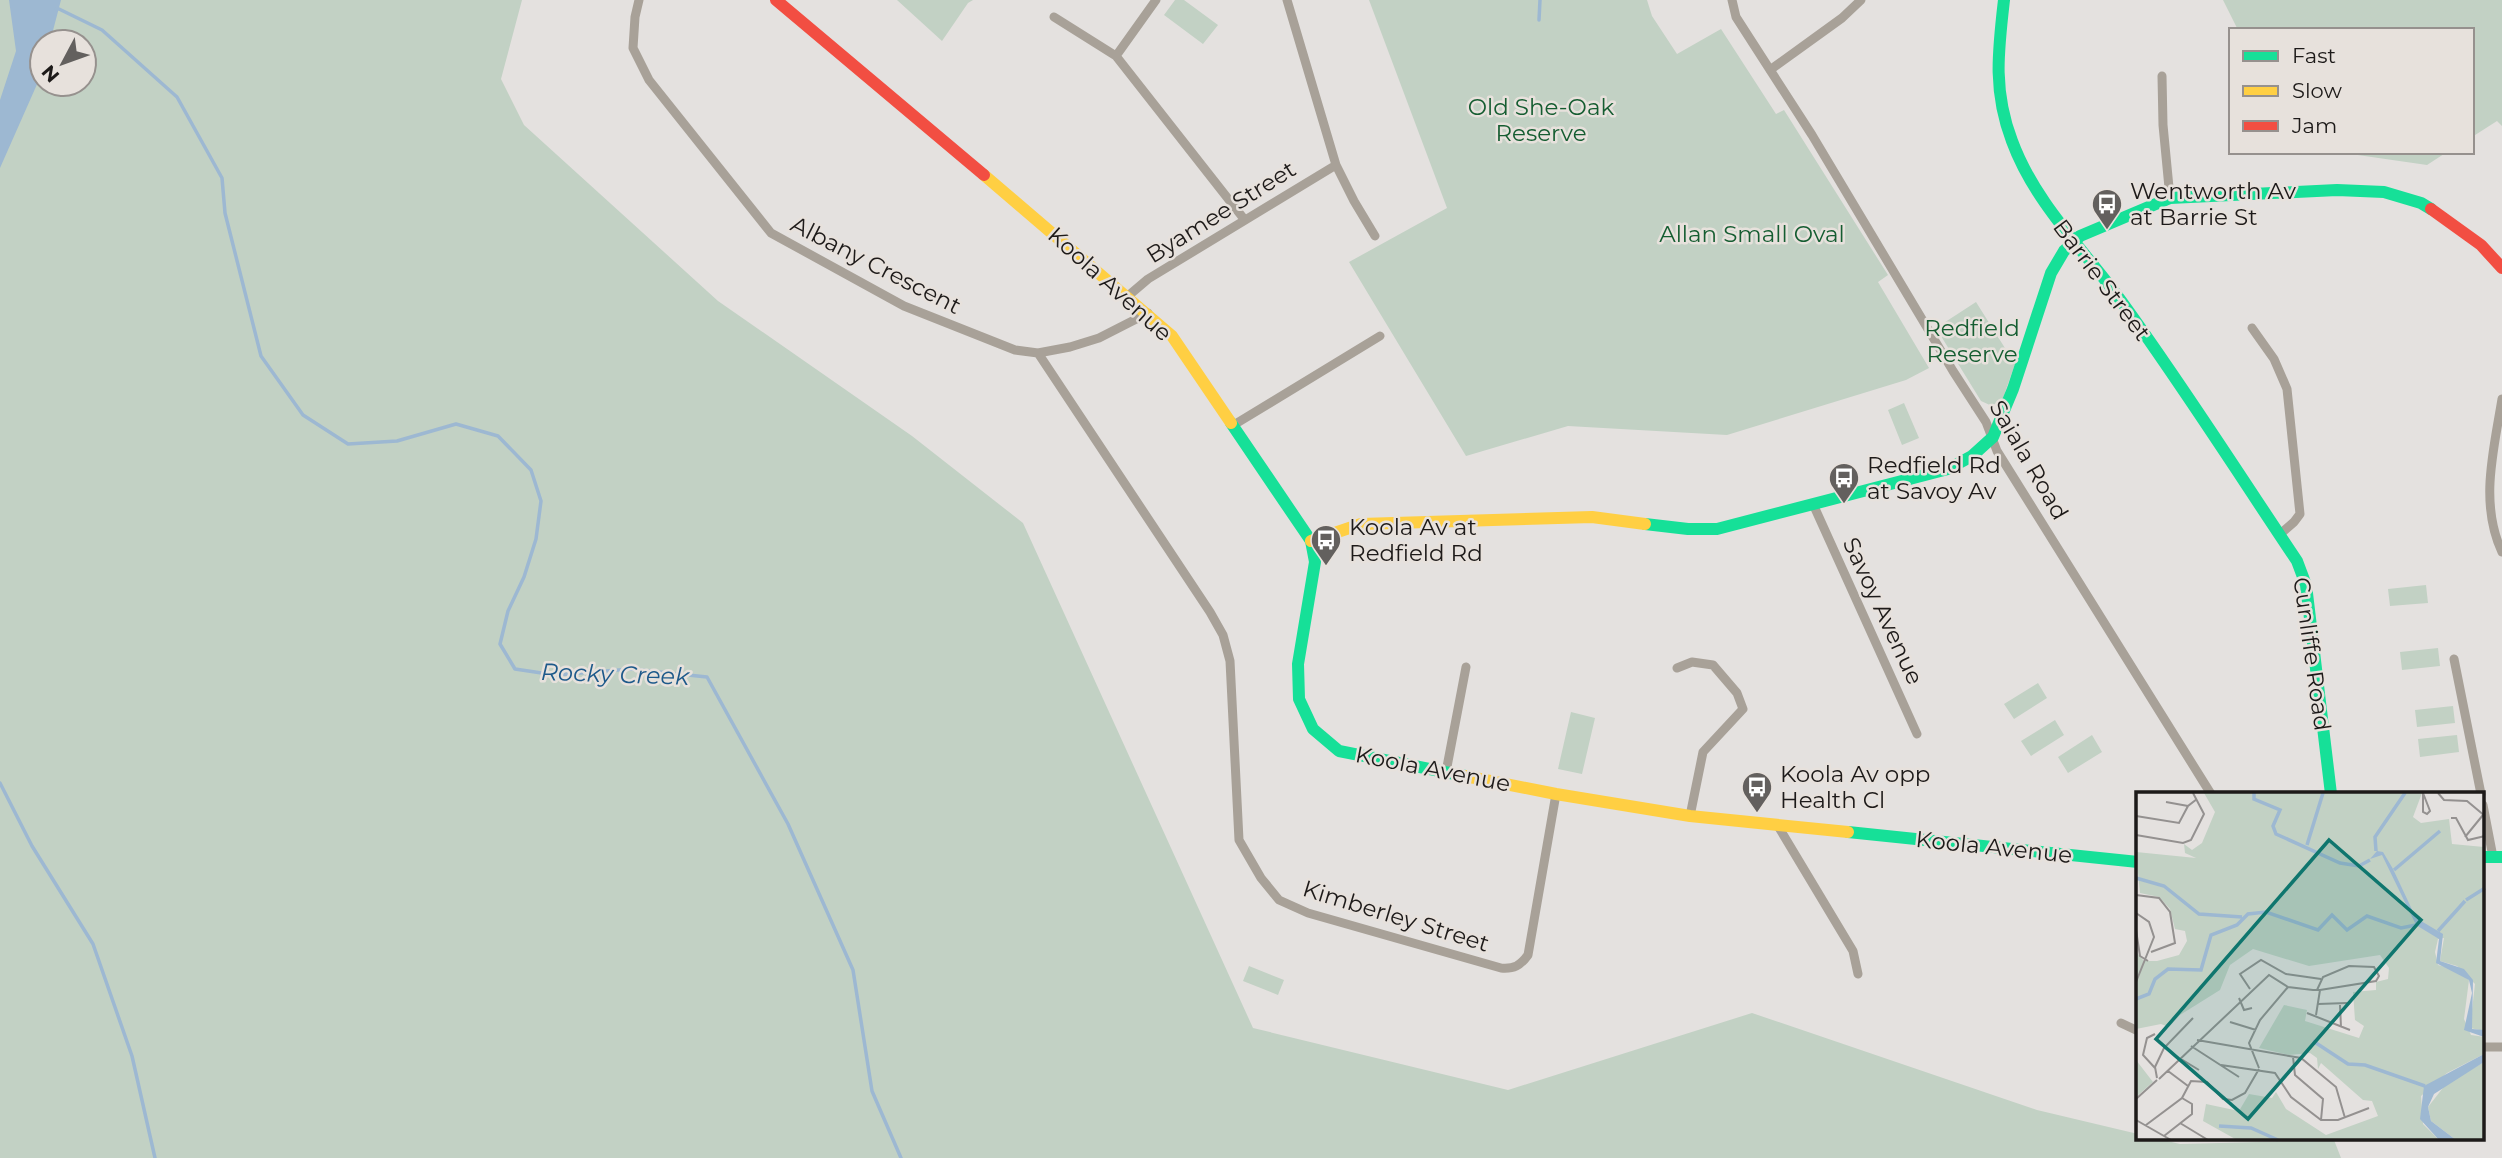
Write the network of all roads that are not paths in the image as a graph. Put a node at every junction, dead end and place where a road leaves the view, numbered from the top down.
1 (639, 0) edge
2 (776, 0) edge
3 (1156, 0) edge
4 (1287, 0) edge
5 (1732, 0) edge
6 (1861, 0) edge
7 (2004, 0) edge
8 (1054, 17) dead end
9 (1116, 56) junction
10 (1770, 70) junction
11 (2162, 76) dead end
12 (1336, 165) junction
13 (2169, 198) junction
14 (1244, 219) junction
15 (1375, 236) dead end
16 (2074, 241) junction
17 (2502, 268) edge
18 (1129, 296) junction
19 (1148, 313) junction
20 (2252, 328) dead end
21 (1380, 336) dead end
22 (1038, 353) junction
23 (2502, 399) edge
24 (1232, 426) junction
25 (1993, 437) junction
26 (1814, 504) junction
27 (2279, 535) junction
28 (1311, 541) junction
29 (2502, 552) edge
30 (2454, 659) dead end
31 (1466, 667) dead end
32 (1678, 668) dead end
33 (1917, 734) dead end
34 (1446, 772) junction
35 (2210, 792) edge
36 (2331, 792) edge
37 (2481, 792) edge
38 (1556, 793) junction
39 (2484, 810) edge
40 (1690, 816) junction
41 (1778, 826) junction
42 (2493, 857) edge
43 (2136, 862) edge
44 (1858, 974) dead end
45 (2121, 1023) dead end
46 (2136, 1030) edge
47 (2484, 1047) edge
48 (2502, 1047) edge

1 - 22 street, Albany Crescent
2 - 18 street, Koola Avenue
3 - 9 street
4 - 12 street
5 - 10 street, Saiala Road
6 - 10 street
7 - 16 street, Barrie Street
8 - 9 street
9 - 14 street
10 - 25 street, Saiala Road
11 - 13 street
12 - 14 street, Byamee Street
12 - 15 street
13 - 16 street
13 - 17 street
14 - 18 street, Byamee Street
16 - 25 street
16 - 27 street, Barrie Street
18 - 19 street, Koola Avenue
19 - 22 street, Albany Crescent
19 - 24 street, Koola Avenue
20 - 27 street
21 - 24 street
22 - 38 street, Kimberley Street
23 - 29 street
24 - 28 street, Koola Avenue
25 - 26 street
25 - 35 street, Saiala Road
26 - 28 street
26 - 33 street, Savoy Avenue
27 - 36 street, Cunliffe Road
28 - 34 street, Koola Avenue
30 - 37 street
31 - 34 street
32 - 40 street
34 - 38 street, Koola Avenue
38 - 40 street, Koola Avenue
39 - 42 street
40 - 41 street, Koola Avenue
41 - 43 street, Koola Avenue
41 - 44 street
45 - 46 street
47 - 48 street

